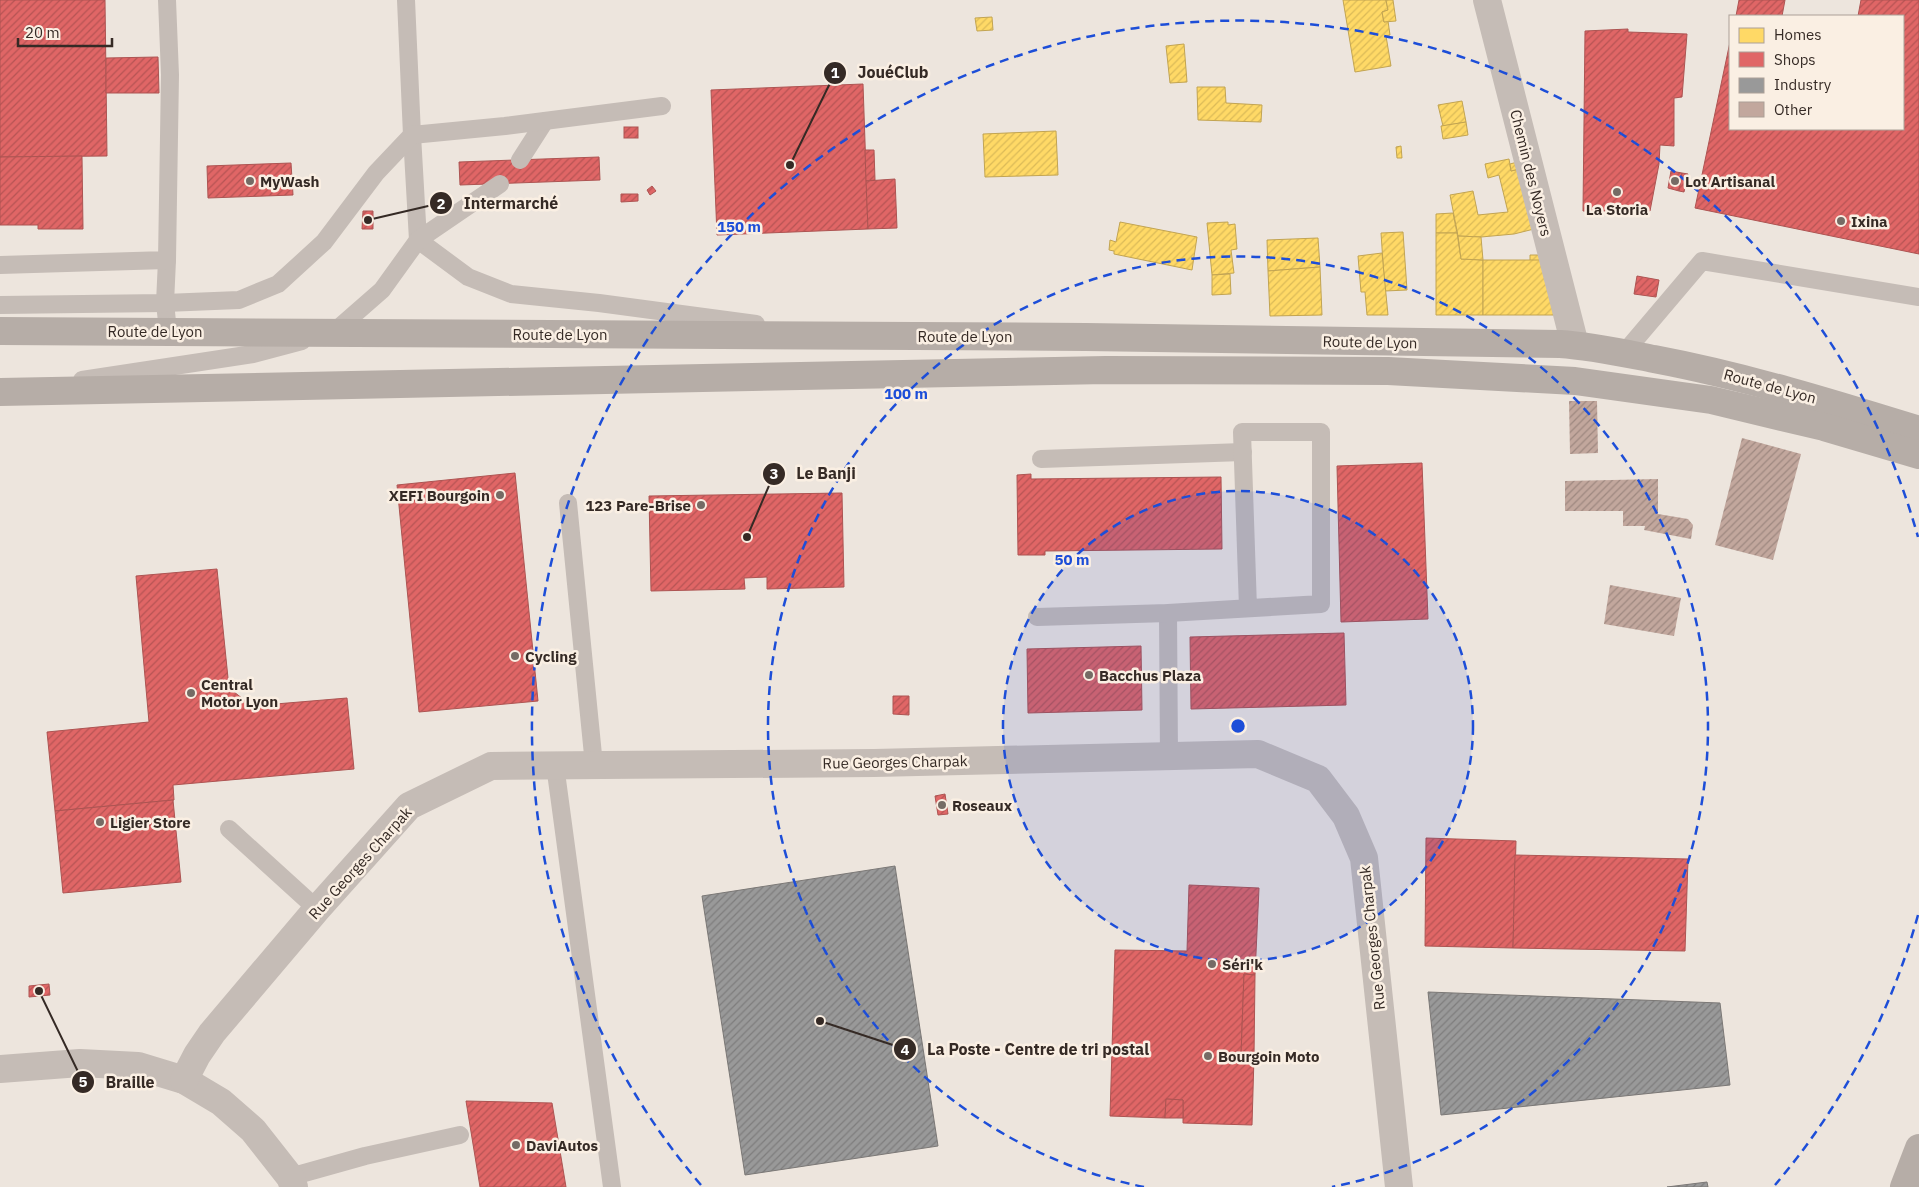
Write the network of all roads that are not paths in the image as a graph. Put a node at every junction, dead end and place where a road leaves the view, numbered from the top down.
1 (167, 0) edge
2 (406, 0) edge
3 (1487, 0) edge
4 (662, 106) dead end
5 (545, 121) junction
6 (412, 136) junction
7 (520, 160) dead end
8 (500, 184) dead end
9 (418, 240) junction
10 (167, 260) junction
11 (0, 265) edge
12 (1919, 297) edge
13 (165, 303) junction
14 (102, 304) junction
15 (0, 305) edge
16 (0, 319) edge
17 (0, 331) edge
18 (168, 331) junction
19 (334, 332) junction
20 (839, 336) junction
21 (1575, 345) junction
22 (1624, 354) junction
23 (1, 392) edge
24 (1919, 430) edge
25 (1243, 452) junction
26 (1919, 455) edge
27 (1041, 459) dead end
28 (568, 503) dead end
29 (1248, 608) junction
30 (1168, 613) junction
31 (1037, 617) dead end
32 (1169, 756) junction
33 (556, 765) junction
34 (594, 765) junction
35 (229, 829) dead end
36 (317, 909) junction
37 (0, 1069) edge
38 (184, 1080) junction
39 (460, 1135) dead end
40 (1919, 1148) edge
41 (292, 1182) edge
42 (612, 1187) edge
43 (1399, 1187) edge
44 (1904, 1187) edge

1 - 10 lane
2 - 6 lane
3 - 21 street, Chemin des Noyers
4 - 5 lane
5 - 6 lane
5 - 7 lane
6 - 9 lane
6 - 13 lane
8 - 9 lane
9 - 19 lane
9 - 20 lane
10 - 11 lane
10 - 13 lane
12 - 22 lane
13 - 14 lane
13 - 18 lane
14 - 15 lane
14 - 16 lane
17 - 18 main road, Route de Lyon
18 - 19 main road, Route de Lyon
19 - 20 main road, Route de Lyon
19 - 23 lane
20 - 21 main road, Route de Lyon
21 - 22 main road, Route de Lyon
22 - 24 main road, Route de Lyon
23 - 26 main road, Route de Lyon
25 - 27 lane
25 - 29 lane
25 - 29 lane
28 - 34 lane
29 - 30 lane
30 - 31 lane
30 - 32 lane
32 - 34 street, Rue Georges Charpak
32 - 43 street, Rue Georges Charpak
33 - 34 street, Rue Georges Charpak
33 - 36 street, Rue Georges Charpak
33 - 42 lane
35 - 36 lane
36 - 38 street, Rue Georges Charpak
37 - 38 street
38 - 41 street
39 - 41 lane
40 - 44 main road

